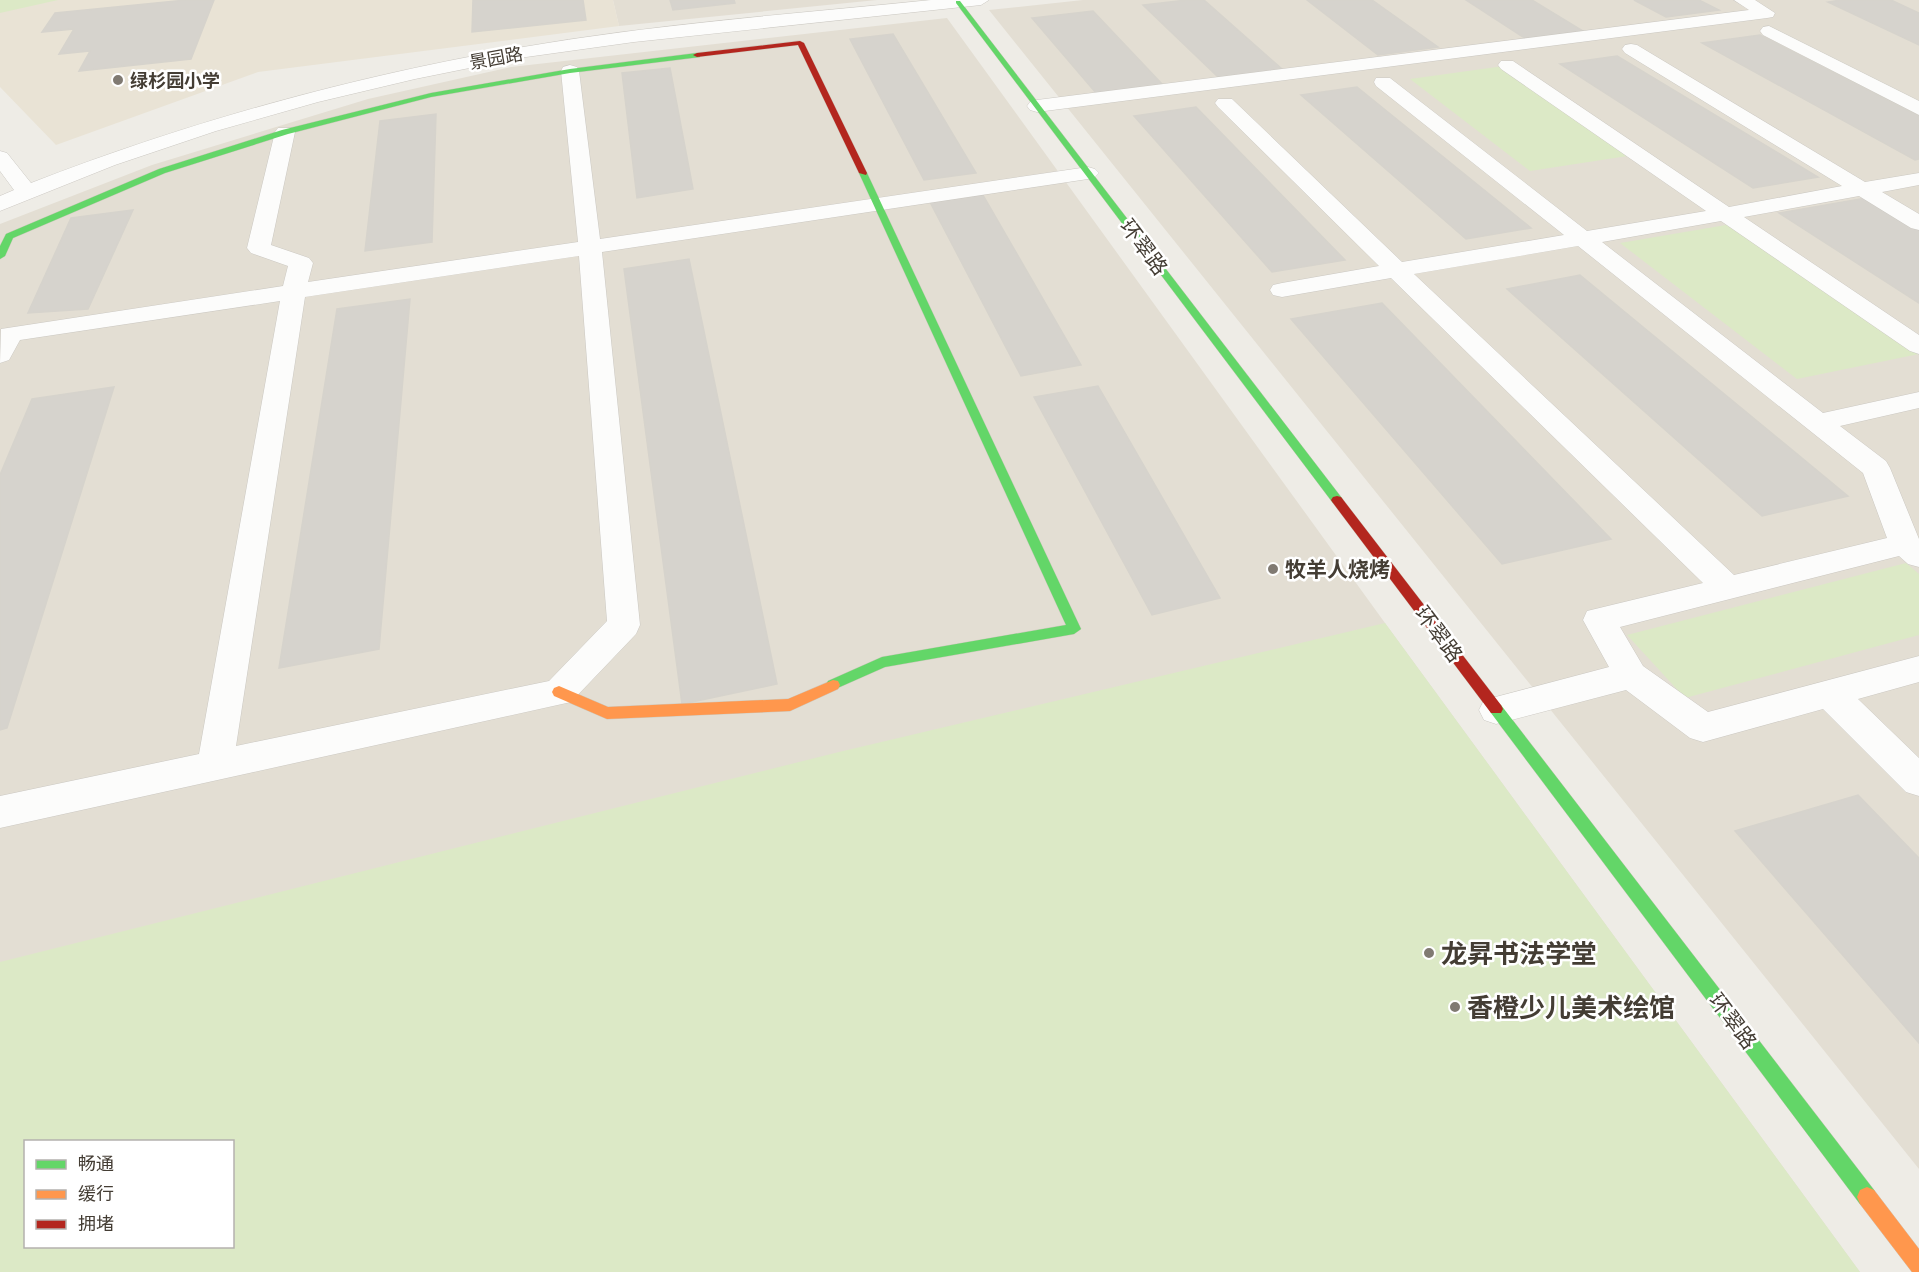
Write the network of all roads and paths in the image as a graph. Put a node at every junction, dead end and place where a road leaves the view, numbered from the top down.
1 (981, 0) edge
2 (1742, 0) edge
3 (958, 2) junction
4 (1769, 31) dead end
5 (1631, 49) dead end
6 (1507, 65) dead end
7 (570, 70) junction
8 (1383, 82) dead end
9 (1225, 103) dead end
10 (1038, 106) junction
11 (1919, 109) edge
12 (285, 132) junction
13 (0, 157) edge
14 (1088, 173) junction
15 (1919, 179) edge
16 (1862, 189) junction
17 (27, 192) junction
18 (0, 204) edge
19 (878, 204) junction
20 (1725, 214) junction
21 (1919, 223) edge
22 (1585, 238) junction
23 (590, 247) junction
24 (0, 255) edge
25 (1396, 270) junction
26 (1282, 290) dead end
27 (294, 291) junction
28 (3, 340) edge
29 (1919, 346) edge
30 (1919, 400) edge
31 (1819, 422) junction
32 (1912, 550) edge
33 (1728, 588) junction
34 (1919, 669) edge
35 (1631, 675) junction
36 (559, 692) junction
37 (1830, 694) junction
38 (1496, 710) junction
39 (215, 765) junction
40 (1919, 781) edge
41 (0, 812) edge
42 (1919, 1265) edge

1 - 3 street, 景园路
2 - 10 street
3 - 10 street, 环翠路
3 - 17 street, 景园路
4 - 11 street
5 - 16 street
6 - 20 street
7 - 12 street
7 - 19 street
7 - 23 street
8 - 22 street
9 - 25 street
10 - 14 street, 环翠路
12 - 24 street
12 - 27 street
13 - 17 street
14 - 19 street
14 - 38 street, 环翠路
15 - 16 street
16 - 20 street
16 - 21 street
17 - 18 street
19 - 23 street
19 - 36 street
20 - 22 street
20 - 29 street
22 - 25 street
22 - 31 street
23 - 27 street
23 - 36 street
25 - 26 street
25 - 33 street
27 - 28 street
27 - 39 street
30 - 31 street
31 - 32 street
32 - 33 street
33 - 35 street
34 - 37 street
35 - 37 street
35 - 38 street
36 - 39 street
37 - 40 street
38 - 42 street, 环翠路
39 - 41 street

